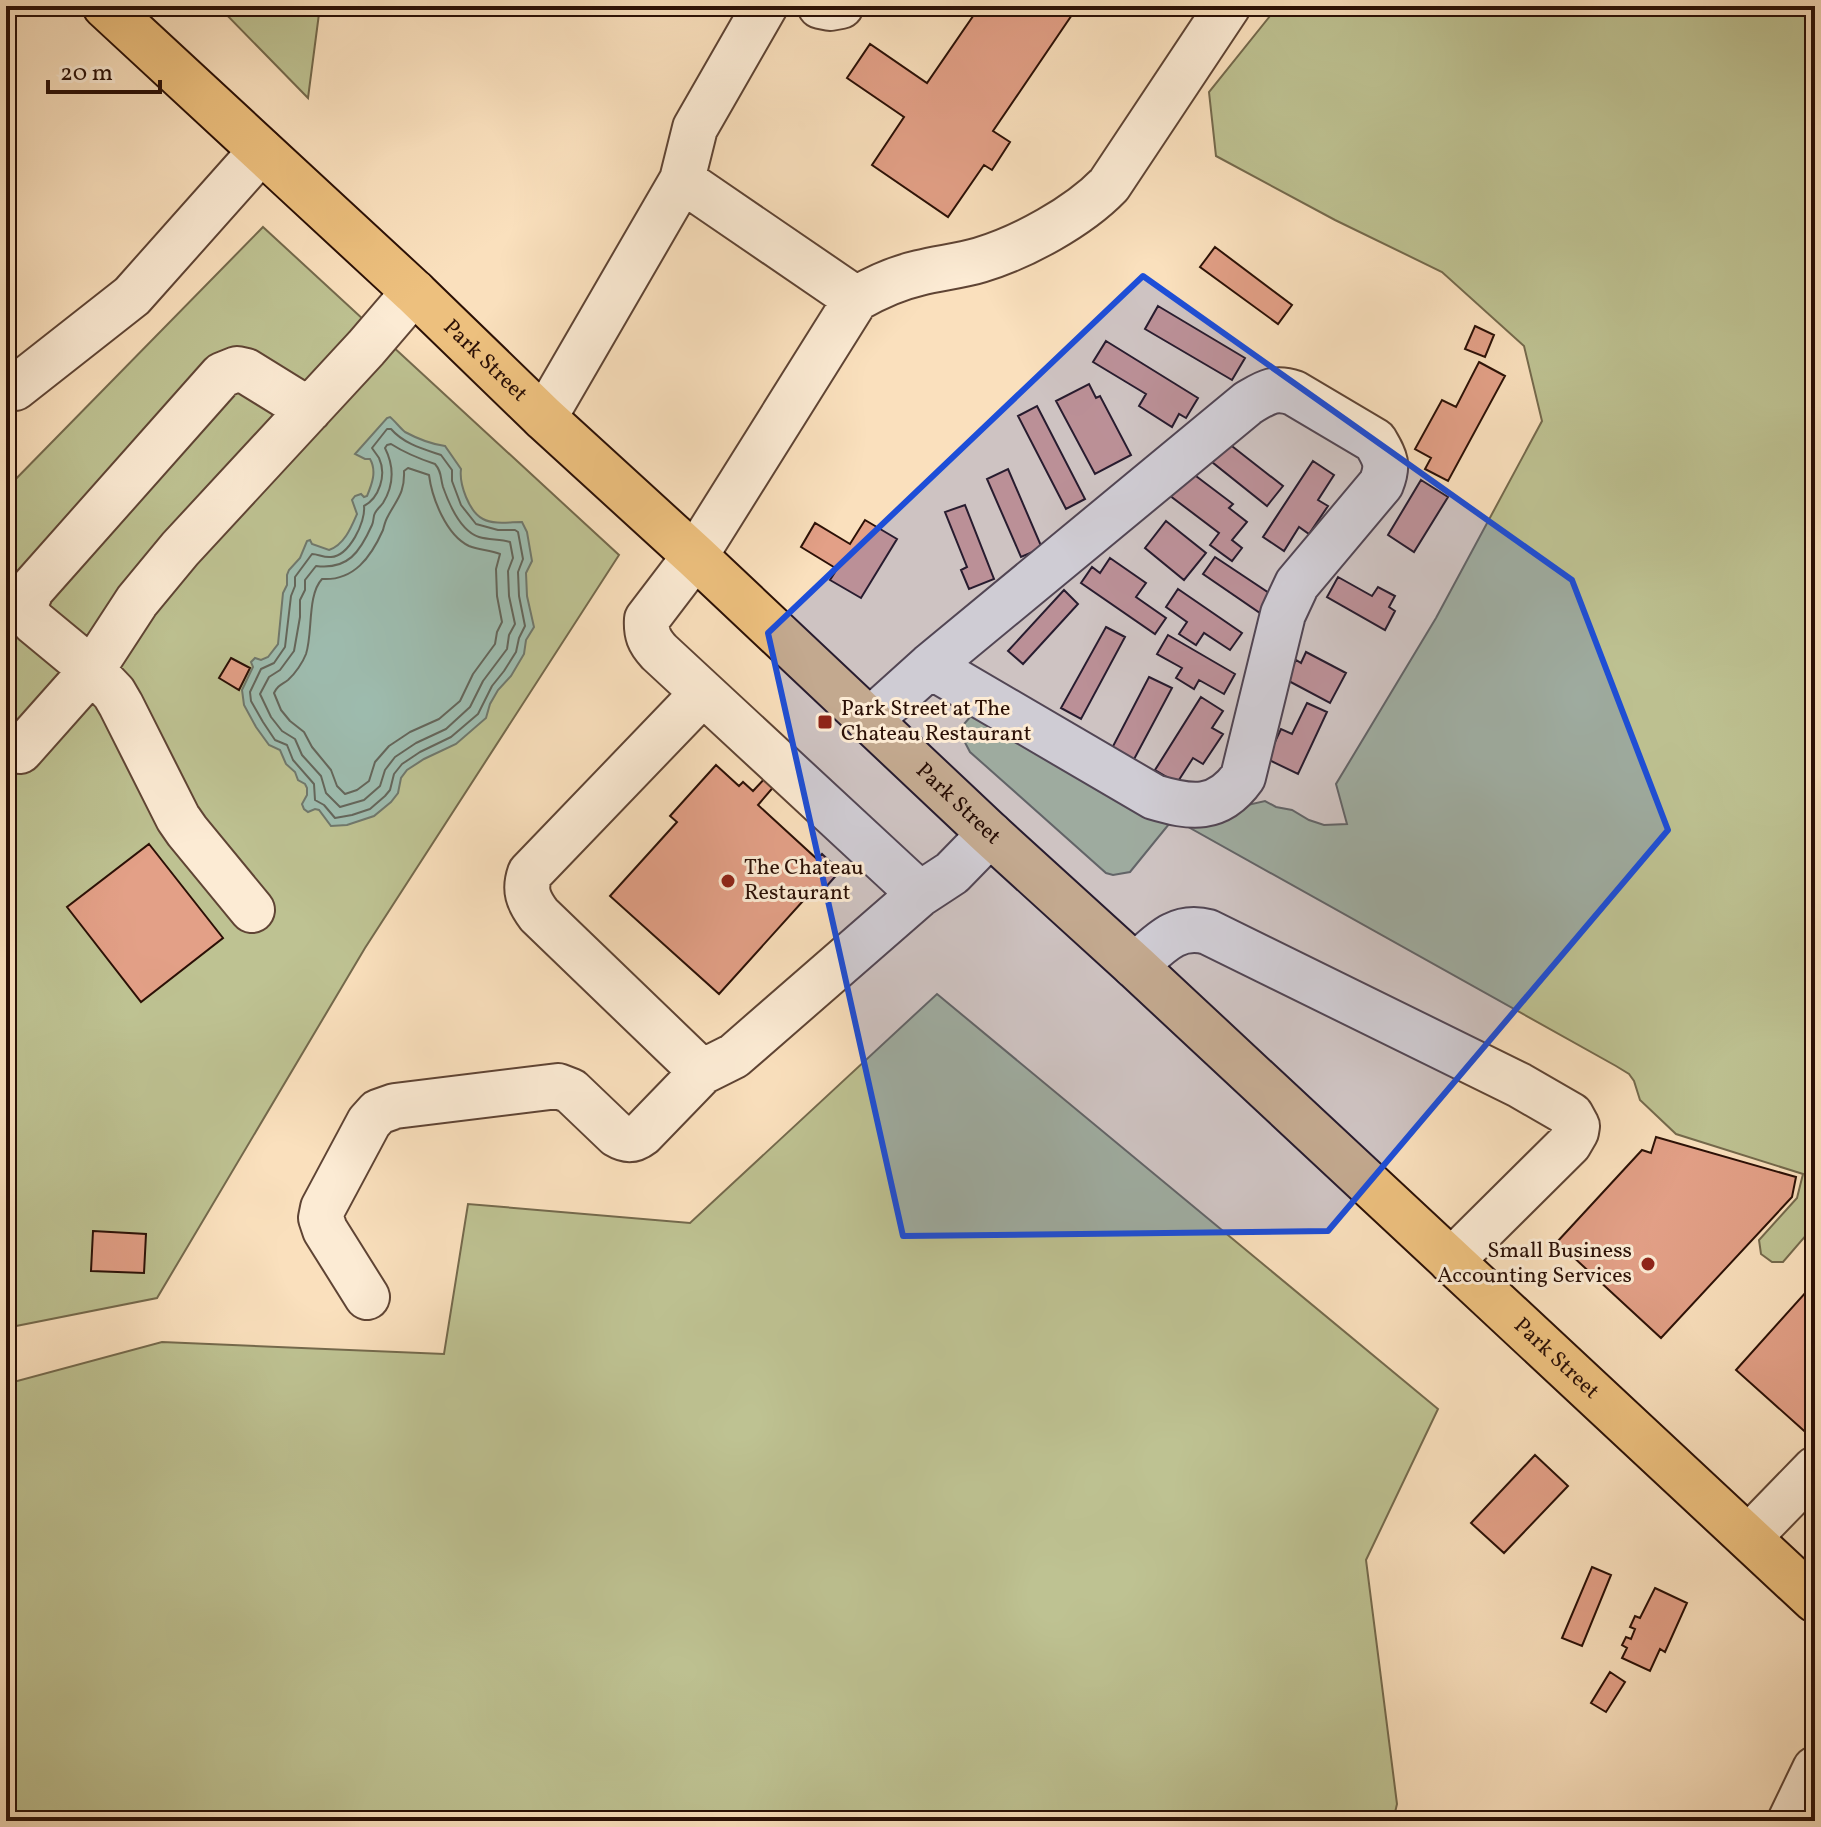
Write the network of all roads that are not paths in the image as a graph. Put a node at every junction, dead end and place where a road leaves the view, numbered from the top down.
1 (105, 6) edge
2 (765, 6) edge
3 (820, 6) edge
4 (841, 6) edge
5 (1228, 6) edge
6 (261, 151) junction
7 (682, 180) junction
8 (414, 292) junction
9 (856, 299) junction
10 (15, 388) dead end
11 (309, 410) junction
12 (544, 418) junction
13 (695, 556) junction
14 (930, 666) junction
15 (92, 670) junction
16 (703, 693) junction
17 (869, 721) junction
18 (20, 751) dead end
19 (990, 834) junction
20 (920, 894) junction
21 (252, 910) dead end
22 (1135, 966) junction
23 (702, 1072) junction
24 (1451, 1261) junction
25 (367, 1297) dead end
26 (1815, 1469) edge
27 (1749, 1537) junction
28 (1815, 1600) edge
29 (1815, 1769) edge
30 (1790, 1821) edge

1 - 6 main road, Park Street
2 - 7 street
3 - 4 street
5 - 9 street
6 - 8 main road, Park Street
6 - 10 street
7 - 9 street
7 - 12 street
8 - 11 street
8 - 12 main road, Park Street
9 - 13 street
11 - 15 street
11 - 15 street
12 - 13 main road, Park Street
13 - 16 street
13 - 17 main road, Park Street
14 - 14 street
14 - 17 street
15 - 18 street
15 - 21 street
16 - 20 street
16 - 23 street
17 - 19 main road, Park Street
19 - 20 street
19 - 22 main road, Park Street
20 - 23 street
22 - 24 main road, Park Street
22 - 24 street
23 - 25 street
24 - 27 main road, Park Street
26 - 27 street
27 - 28 main road, Park Street
29 - 30 street

